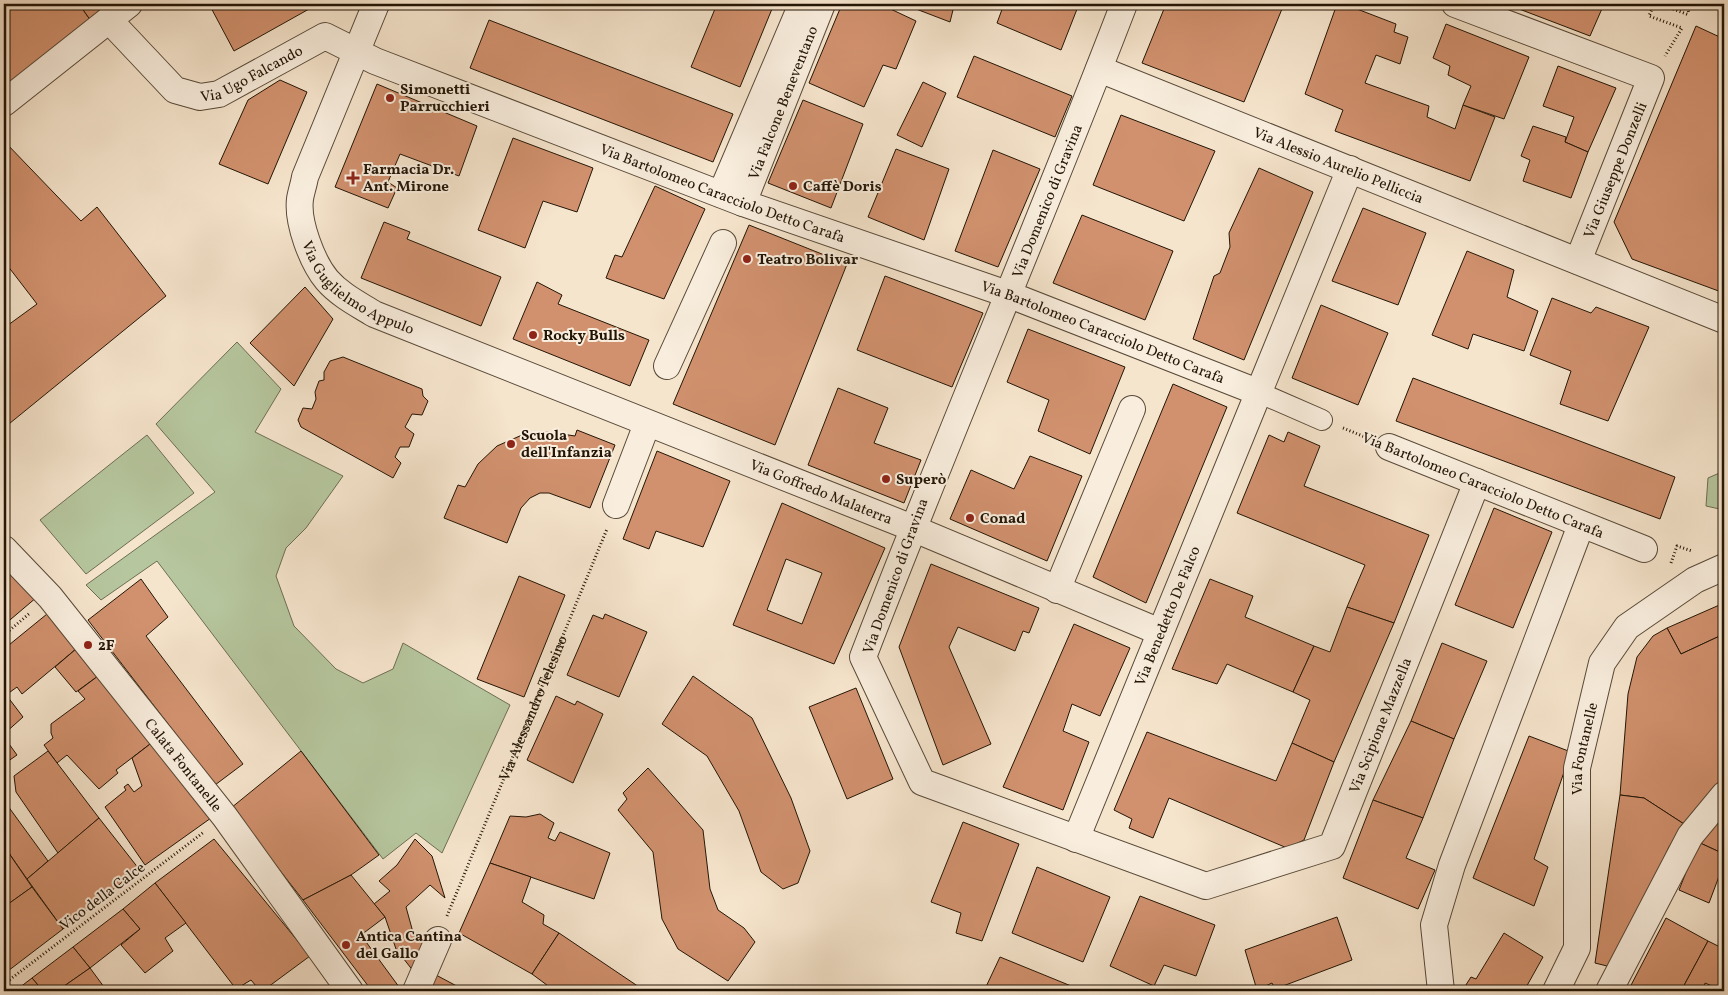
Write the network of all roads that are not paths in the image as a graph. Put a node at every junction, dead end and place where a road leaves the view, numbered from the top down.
1 (129, 4) edge
2 (376, 4) edge
3 (802, 4) edge
4 (822, 4) edge
5 (1124, 4) edge
6 (1455, 4) edge
7 (109, 20) junction
8 (356, 53) junction
9 (1099, 69) junction
10 (4, 103) edge
11 (1350, 169) junction
12 (732, 198) junction
13 (723, 243) dead end
14 (1578, 261) junction
15 (1010, 295) junction
16 (1724, 320) edge
17 (667, 366) dead end
18 (1260, 394) junction
19 (1132, 409) dead end
20 (1322, 420) road end
21 (647, 424) junction
22 (1389, 447) road end
23 (1476, 482) junction
24 (616, 506) road end
25 (1581, 525) junction
26 (912, 528) junction
27 (4, 549) edge
28 (1644, 549) dead end
29 (1724, 568) edge
30 (1057, 590) junction
31 (1160, 632) junction
32 (1724, 795) edge
33 (1076, 839) junction
34 (1206, 886) joint
35 (438, 940) road end
36 (350, 991) edge
37 (416, 991) edge
38 (1441, 991) edge
39 (1556, 991) edge
40 (1609, 991) edge

1 - 7 street
2 - 8 street, Via Guglielmo Appulo
3 - 12 street, Via Falcone Beneventano
4 - 12 street, Via Falcone Beneventano
5 - 9 street, Via Domenico di Gravina
6 - 14 street, Via Giuseppe Donzelli
7 - 8 street, Via Ugo Falcando
7 - 10 street
8 - 12 street, Via Bartolomeo Caracciolo Detto Carafa
8 - 21 street, Via Guglielmo Appulo
9 - 11 street, Via Alessio Aurelio Pelliccia
9 - 15 street, Via Domenico di Gravina
11 - 14 street, Via Alessio Aurelio Pelliccia
11 - 18 street, Via Benedetto De Falco
12 - 15 street, Via Bartolomeo Caracciolo Detto Carafa
13 - 17 street
14 - 16 street, Via Alessio Aurelio Pelliccia
15 - 18 street, Via Bartolomeo Caracciolo Detto Carafa
15 - 26 street, Via Domenico di Gravina
18 - 20 street
18 - 31 street, Via Benedetto De Falco
19 - 30 street
21 - 24 street
21 - 26 street, Via Goffredo Malaterra
22 - 23 street, Via Bartolomeo Caracciolo Detto Carafa
23 - 25 street, Via Bartolomeo Caracciolo Detto Carafa
23 - 34 street, Via Scipione Mazzella
25 - 28 street, Via Bartolomeo Caracciolo Detto Carafa
25 - 38 street
26 - 30 street, Via Goffredo Malaterra
26 - 33 street, Via Domenico di Gravina
27 - 36 street, Calata Fontanelle
29 - 39 street, Via Fontanelle
30 - 31 street, Via Goffredo Malaterra
31 - 33 street, Via Benedetto De Falco
32 - 40 street
33 - 34 street, Via Domenico di Gravina
35 - 37 street

